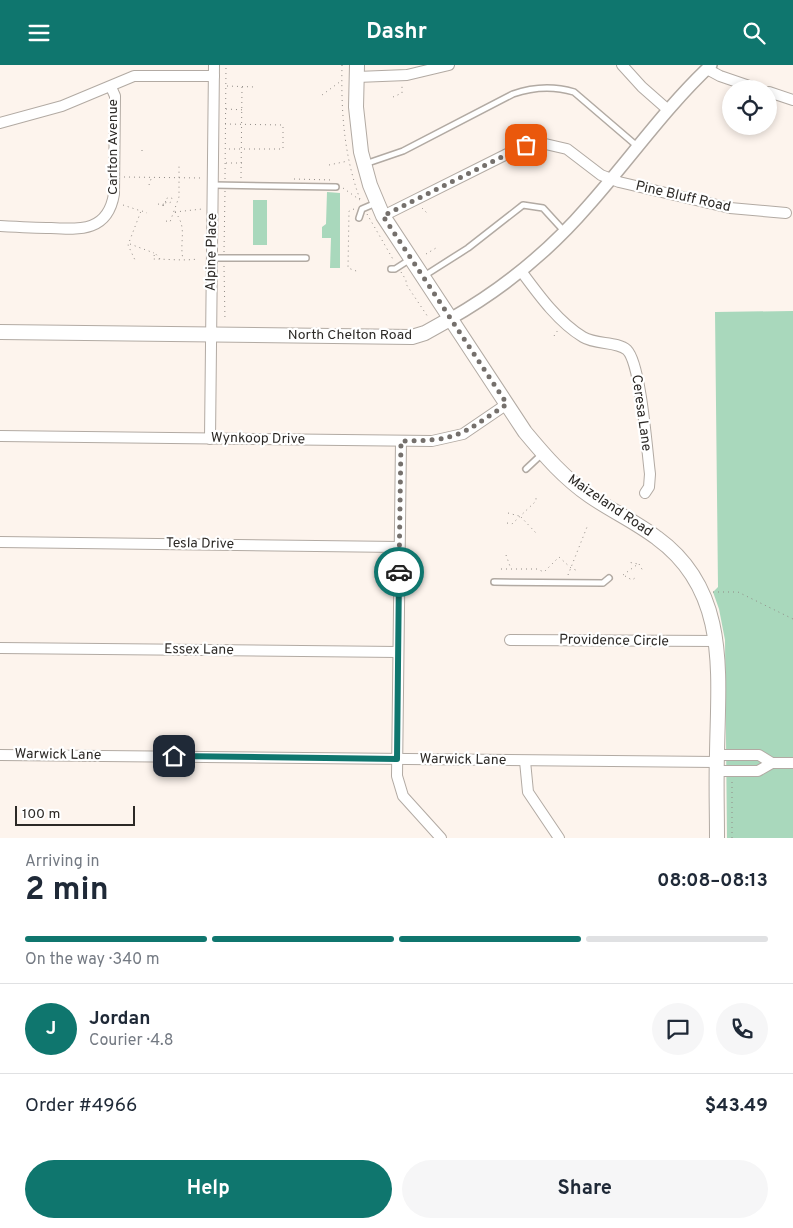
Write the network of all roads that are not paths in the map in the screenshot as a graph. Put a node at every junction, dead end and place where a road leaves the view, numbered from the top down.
1 (214, 65) edge
2 (449, 65) edge
3 (622, 65) edge
4 (709, 67) edge
5 (357, 71) edge
6 (214, 76) junction
7 (732, 80) edge
8 (111, 87) junction
9 (777, 95) edge
10 (793, 100) edge
11 (667, 109) junction
12 (0, 123) edge
13 (637, 146) junction
14 (363, 165) junction
15 (611, 179) junction
16 (213, 185) junction
17 (336, 187) dead end
18 (376, 202) junction
19 (786, 213) dead end
20 (383, 216) junction
21 (359, 218) dead end
22 (0, 227) edge
23 (564, 231) junction
24 (212, 258) junction
25 (306, 259) dead end
26 (409, 260) junction
27 (391, 269) dead end
28 (521, 271) junction
29 (422, 278) junction
30 (450, 319) junction
31 (0, 332) edge
32 (211, 334) junction
33 (507, 404) junction
34 (0, 436) edge
35 (210, 439) junction
36 (401, 441) junction
37 (543, 454) junction
38 (526, 469) dead end
39 (645, 493) dead end
40 (0, 542) edge
41 (399, 547) junction
42 (609, 578) dead end
43 (494, 582) dead end
44 (510, 640) dead end
45 (717, 641) junction
46 (0, 648) edge
47 (398, 652) junction
48 (0, 755) edge
49 (397, 759) junction
50 (525, 761) junction
51 (716, 763) junction
52 (772, 763) junction
53 (793, 763) edge
54 (440, 838) edge
55 (559, 838) edge
56 (717, 838) edge

1 - 6 street, Alpine Place
2 - 5 street
3 - 11 street
4 - 7 street
4 - 11 street, North Chelton Road
5 - 14 main road, Maizeland Road
6 - 8 street
6 - 16 street, Alpine Place
8 - 12 street
8 - 22 street, Carlton Avenue
9 - 10 street
11 - 13 street, North Chelton Road
13 - 14 lane
13 - 15 street, North Chelton Road
14 - 18 main road, Maizeland Road
15 - 19 street, Pine Bluff Road
15 - 20 street, Pine Bluff Road
15 - 23 street, North Chelton Road
16 - 17 lane
16 - 24 street, Alpine Place
18 - 20 main road, Maizeland Road
18 - 21 lane
20 - 26 main road, Maizeland Road
23 - 28 street, North Chelton Road
23 - 29 lane
24 - 25 lane
24 - 32 street, Alpine Place
26 - 27 lane
26 - 29 main road, Maizeland Road
28 - 30 street, North Chelton Road
28 - 39 street, Ceresa Lane
29 - 30 main road, Maizeland Road
30 - 32 main road, North Chelton Road
30 - 33 main road, Maizeland Road
31 - 32 main road, North Chelton Road
32 - 35 street, Alpine Place
33 - 36 street, Wynkoop Drive
33 - 37 main road, Maizeland Road
34 - 35 street, Wynkoop Drive
35 - 36 street, Wynkoop Drive
36 - 41 street
37 - 38 lane
37 - 45 main road, Maizeland Road
40 - 41 street, Tesla Drive
41 - 47 street
42 - 43 lane
44 - 45 street, Providence Circle
45 - 51 main road, Maizeland Road
46 - 47 street, Essex Lane
47 - 49 street
48 - 49 street, Warwick Lane
49 - 50 street, Warwick Lane
49 - 54 street
50 - 51 street, Warwick Lane
50 - 55 street
51 - 52 street
51 - 52 street
51 - 56 main road, Maizeland Road
52 - 53 street

